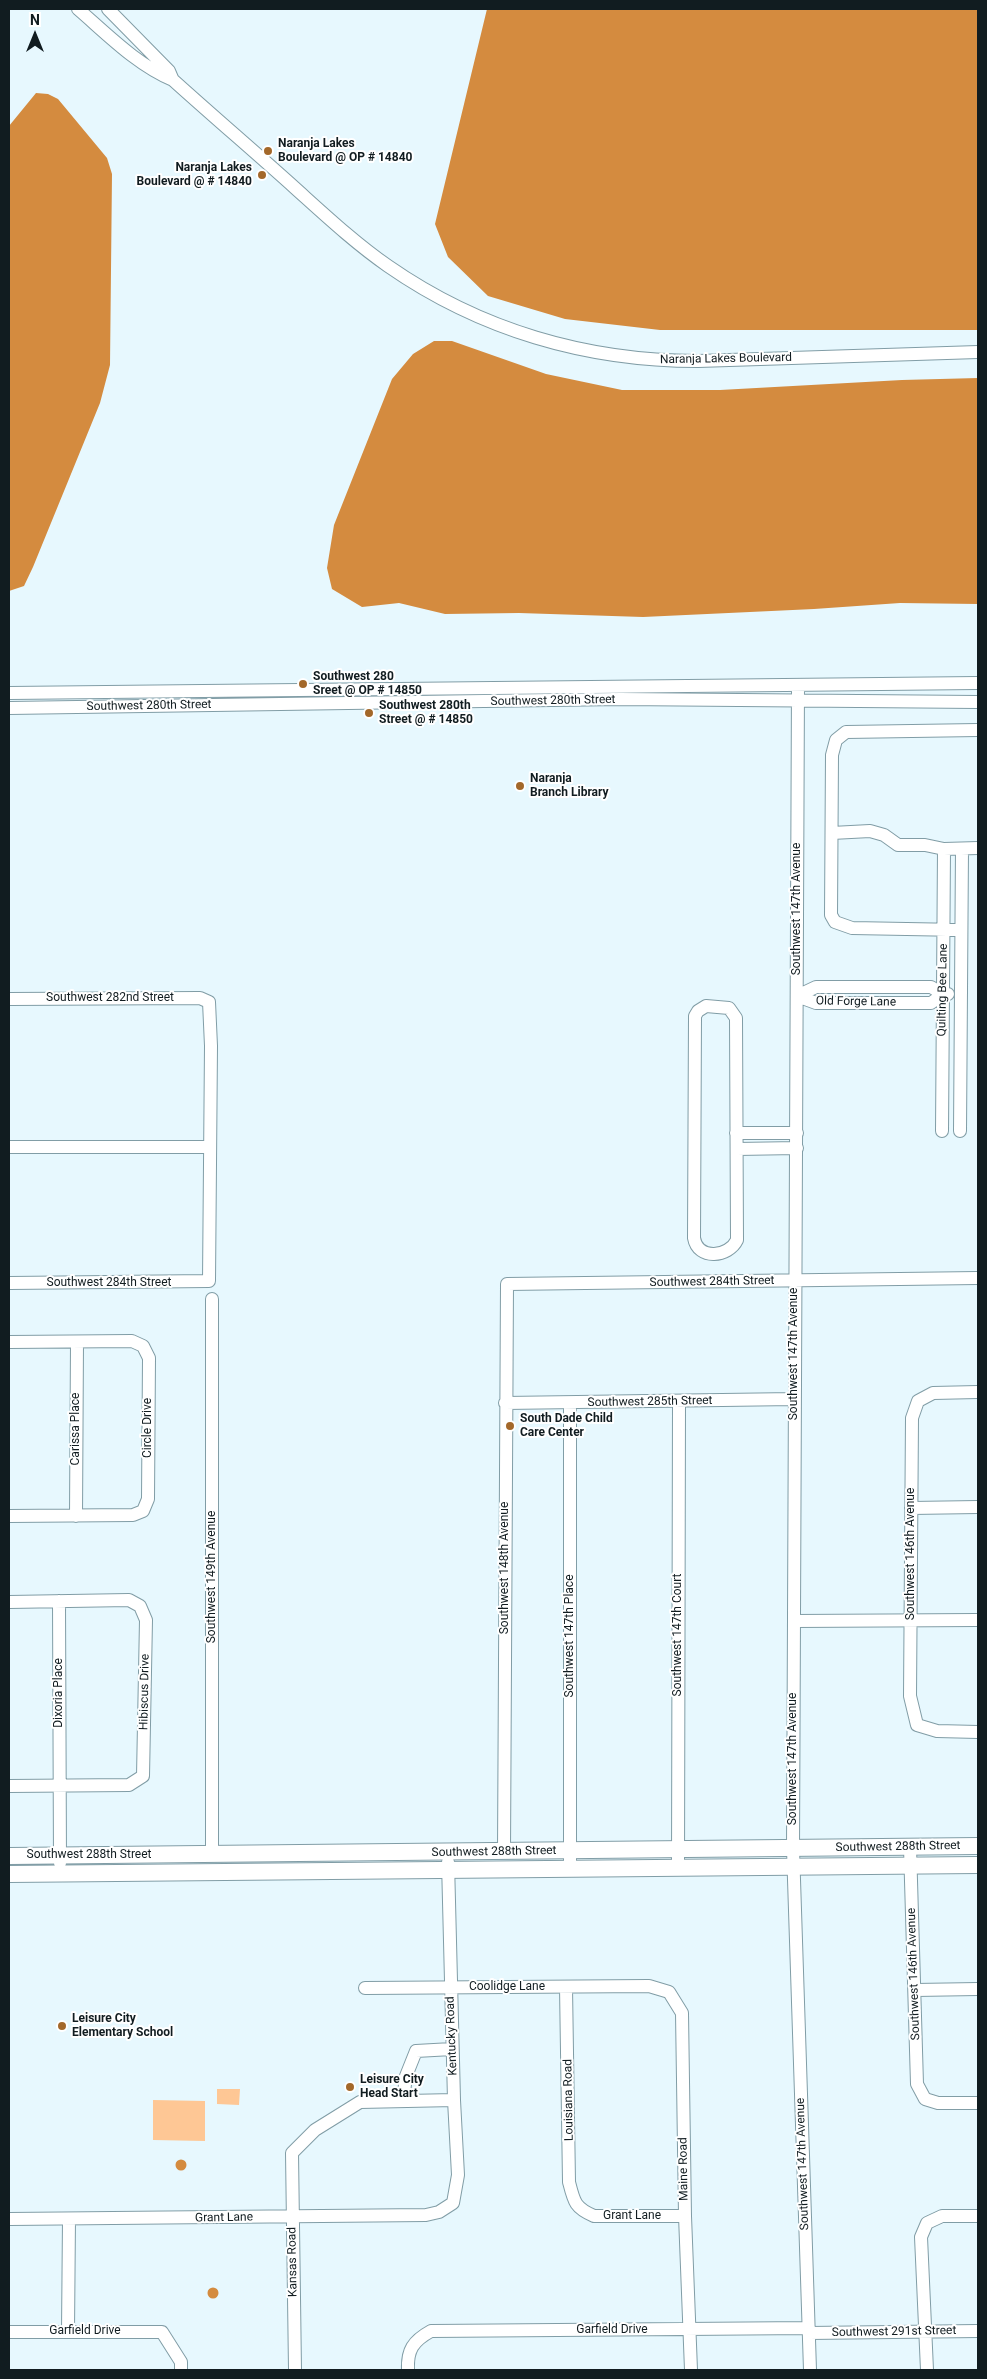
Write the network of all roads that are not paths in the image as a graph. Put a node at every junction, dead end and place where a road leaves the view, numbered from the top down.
1 (78, 9) edge
2 (113, 13) edge
3 (102, 30) junction
4 (173, 80) junction
5 (978, 352) edge
6 (978, 683) edge
7 (889, 684) junction
8 (798, 685) junction
9 (406, 689) junction
10 (315, 690) junction
11 (205, 691) junction
12 (81, 692) junction
13 (9, 693) edge
14 (798, 701) junction
15 (890, 702) junction
16 (978, 702) edge
17 (406, 703) junction
18 (317, 705) junction
19 (206, 706) junction
20 (82, 707) junction
21 (9, 708) edge
22 (978, 730) edge
23 (832, 833) junction
24 (978, 848) edge
25 (944, 849) junction
26 (962, 849) junction
27 (944, 930) junction
28 (962, 930) junction
29 (943, 994) junction
30 (961, 994) junction
31 (797, 996) junction
32 (9, 999) edge
33 (942, 1131) dead end
34 (960, 1131) dead end
35 (736, 1133) junction
36 (797, 1133) junction
37 (210, 1147) junction
38 (9, 1148) edge
39 (797, 1148) junction
40 (737, 1149) junction
41 (978, 1278) edge
42 (795, 1281) junction
43 (9, 1283) edge
44 (507, 1284) joint
45 (212, 1299) dead end
46 (9, 1342) edge
47 (77, 1342) junction
48 (978, 1392) edge
49 (794, 1399) junction
50 (679, 1402) junction
51 (505, 1403) junction
52 (570, 1403) junction
53 (978, 1507) edge
54 (912, 1508) junction
55 (9, 1516) edge
56 (76, 1516) junction
57 (59, 1601) junction
58 (9, 1602) edge
59 (978, 1620) edge
60 (911, 1621) junction
61 (794, 1622) junction
62 (978, 1732) edge
63 (9, 1786) edge
64 (59, 1786) junction
65 (978, 1846) edge
66 (910, 1847) junction
67 (793, 1849) junction
68 (678, 1850) junction
69 (504, 1851) junction
70 (570, 1851) junction
71 (448, 1852) junction
72 (212, 1854) junction
73 (9, 1856) edge
74 (60, 1856) junction
75 (910, 1865) junction
76 (978, 1865) edge
77 (793, 1867) junction
78 (678, 1868) junction
79 (570, 1869) junction
80 (448, 1870) junction
81 (60, 1873) junction
82 (9, 1874) edge
83 (649, 1986) joint
84 (450, 1987) junction
85 (566, 1987) junction
86 (365, 1988) dead end
87 (914, 1990) junction
88 (978, 1990) edge
89 (452, 2049) junction
90 (454, 2100) junction
91 (403, 2101) junction
92 (978, 2103) edge
93 (580, 2210) joint
94 (439, 2212) joint
95 (685, 2216) junction
96 (978, 2216) edge
97 (293, 2217) junction
98 (9, 2219) edge
99 (69, 2219) junction
100 (689, 2329) junction
101 (809, 2330) junction
102 (68, 2331) junction
103 (978, 2331) edge
104 (9, 2332) edge
105 (924, 2332) junction
106 (182, 2370) edge
107 (295, 2370) edge
108 (408, 2370) edge
109 (691, 2370) edge
110 (810, 2370) edge
111 (927, 2370) edge

1 - 3 street, Naranja Lakes Boulevard
2 - 3 street
2 - 4 street, Naranja Lakes Boulevard
3 - 4 street, Naranja Lakes Boulevard
4 - 5 street, Naranja Lakes Boulevard
6 - 7 street, Southwest 280th Street
7 - 8 street, Southwest 280th Street
7 - 15 street
8 - 9 street, Southwest 280th Street
8 - 14 street, Southwest 147th Avenue
9 - 10 street, Southwest 280th Street
9 - 17 street
10 - 11 street, Southwest 280th Street
10 - 18 street
11 - 12 street, Southwest 280th Street
11 - 19 street
12 - 13 street, Southwest 280th Street
12 - 20 street
14 - 15 street, Southwest 280th Street
14 - 17 street, Southwest 280th Street
14 - 31 street, Southwest 147th Avenue
15 - 16 street, Southwest 280th Street
17 - 18 street, Southwest 280th Street
18 - 19 street, Southwest 280th Street
19 - 20 street, Southwest 280th Street
20 - 21 street, Southwest 280th Street
22 - 23 street
23 - 25 street
23 - 27 street
24 - 26 street
25 - 26 street
25 - 27 street, Quilting Bee Lane
26 - 28 street, Quilting Bee Lane
27 - 28 street
27 - 29 street, Quilting Bee Lane
28 - 30 street, Quilting Bee Lane
29 - 30 street, Old Forge Lane
29 - 31 street, Old Forge Lane
29 - 33 street, Quilting Bee Lane
30 - 34 street, Quilting Bee Lane
31 - 36 street, Southwest 147th Avenue
32 - 37 street, Southwest 282nd Street
35 - 36 street
35 - 40 street
35 - 40 street
36 - 39 street, Southwest 147th Avenue
37 - 38 street
37 - 43 street, Southwest 284th Street
39 - 40 street
39 - 42 street, Southwest 147th Avenue
41 - 42 street, Southwest 284th Street
42 - 44 street, Southwest 284th Street
42 - 49 street, Southwest 147th Avenue
44 - 51 street, Southwest 148th Avenue
45 - 72 street, Southwest 149th Avenue
46 - 47 street, Circle Drive
47 - 56 street, Carissa Place
47 - 56 street, Circle Drive
48 - 54 street, Southwest 146th Avenue
49 - 50 street, Southwest 285th Street
49 - 61 street, Southwest 147th Avenue
50 - 52 street, Southwest 285th Street
50 - 68 street, Southwest 147th Court
51 - 52 street, Southwest 285th Street
51 - 69 street, Southwest 148th Avenue
52 - 70 street, Southwest 147th Place
53 - 54 street
54 - 60 street, Southwest 146th Avenue
55 - 56 street, Circle Drive
57 - 58 street, Hibiscus Drive
57 - 64 street, Dixoria Place
57 - 64 street, Hibiscus Drive
59 - 60 street
60 - 61 street
60 - 62 street, Southwest 146th Avenue
61 - 67 street, Southwest 147th Avenue
63 - 64 street, Hibiscus Drive
64 - 74 street, Dixoria Place
65 - 66 main road, Southwest 288th Street
66 - 67 main road, Southwest 288th Street
66 - 75 street, Southwest 146th Avenue
67 - 68 main road, Southwest 288th Street
67 - 77 street, Southwest 147th Avenue
68 - 70 main road, Southwest 288th Street
68 - 78 street, Southwest 147th Court
69 - 70 main road, Southwest 288th Street
69 - 71 main road, Southwest 288th Street
70 - 79 street, Southwest 147th Place
71 - 72 main road, Southwest 288th Street
71 - 80 street, Kentucky Road
72 - 74 main road, Southwest 288th Street
73 - 74 main road, Southwest 288th Street
74 - 81 street, Dixoria Place
75 - 76 main road, Southwest 288th Street
75 - 77 main road, Southwest 288th Street
75 - 87 street, Southwest 146th Avenue
77 - 78 main road, Southwest 288th Street
77 - 101 street, Southwest 147th Avenue
78 - 79 main road, Southwest 288th Street
79 - 80 main road, Southwest 288th Street
80 - 81 main road, Southwest 288th Street
80 - 84 street, Kentucky Road
81 - 82 main road, Southwest 288th Street
83 - 85 street, Coolidge Lane
83 - 95 street, Maine Road
84 - 85 street, Coolidge Lane
84 - 86 street, Coolidge Lane
84 - 89 street, Kentucky Road
85 - 93 street, Louisiana Road
87 - 88 street
87 - 92 street, Southwest 146th Avenue
89 - 90 street, Kentucky Road
89 - 91 street
90 - 91 street
90 - 94 street, Kentucky Road
91 - 97 street, Kansas Road
93 - 95 street, Grant Lane
94 - 97 street, Grant Lane
95 - 100 street, Maine Road
96 - 105 street
97 - 99 street, Grant Lane
97 - 107 street, Kansas Road
98 - 99 street, Grant Lane
99 - 102 street
100 - 101 street, Garfield Drive
100 - 108 street, Garfield Drive
100 - 109 street, Maine Road
101 - 105 street, Southwest 291st Street
101 - 110 street, Southwest 147th Avenue
102 - 104 street, Garfield Drive
102 - 106 street, Garfield Drive
103 - 105 street, Southwest 291st Street
105 - 111 street

